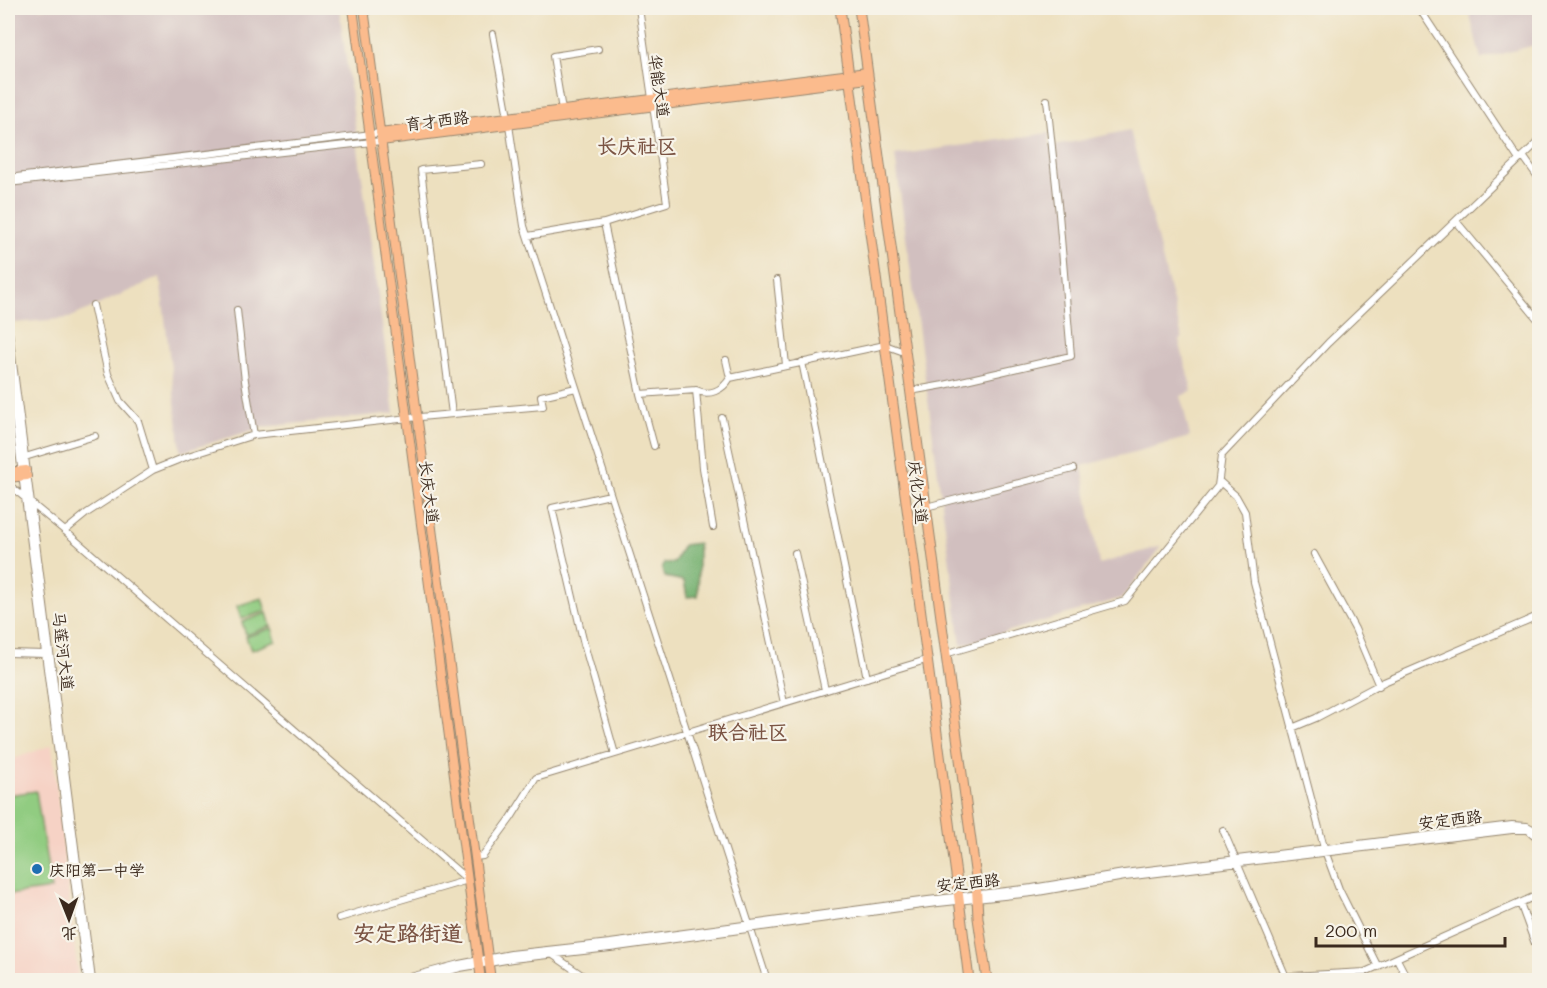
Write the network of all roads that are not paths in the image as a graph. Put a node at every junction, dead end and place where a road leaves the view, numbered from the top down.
1 (353, 8) edge
2 (364, 8) edge
3 (637, 8) edge
4 (840, 8) edge
5 (859, 8) edge
6 (1419, 8) edge
7 (493, 34) dead end
8 (598, 49) dead end
9 (868, 75) junction
10 (849, 78) junction
11 (1047, 100) dead end
12 (651, 103) junction
13 (562, 110) junction
14 (508, 121) junction
15 (381, 137) junction
16 (370, 138) junction
17 (1539, 140) edge
18 (1521, 158) junction
19 (481, 164) dead end
20 (8, 178) edge
21 (1539, 180) edge
22 (8, 183) edge
23 (1456, 220) junction
24 (604, 224) junction
25 (528, 237) junction
26 (777, 280) dead end
27 (93, 305) dead end
28 (237, 310) dead end
29 (1539, 322) edge
30 (8, 324) edge
31 (885, 345) junction
32 (904, 352) junction
33 (726, 360) dead end
34 (802, 362) junction
35 (8, 365) edge
36 (786, 365) junction
37 (730, 378) junction
38 (576, 388) junction
39 (696, 390) junction
40 (910, 391) junction
41 (640, 394) junction
42 (452, 414) junction
43 (417, 417) junction
44 (723, 418) dead end
45 (407, 419) junction
46 (254, 435) junction
47 (95, 436) dead end
48 (654, 446) dead end
49 (25, 457) junction
50 (1073, 469) dead end
51 (153, 470) junction
52 (8, 472) edge
53 (24, 473) junction
54 (8, 478) edge
55 (1219, 481) junction
56 (8, 484) edge
57 (610, 495) junction
58 (25, 498) junction
59 (31, 503) junction
60 (926, 507) junction
61 (712, 527) dead end
62 (65, 531) junction
63 (795, 553) dead end
64 (1314, 554) dead end
65 (1539, 615) edge
66 (8, 654) edge
67 (45, 654) junction
68 (945, 654) junction
69 (926, 660) junction
70 (867, 678) junction
71 (1379, 686) junction
72 (825, 690) junction
73 (784, 703) junction
74 (1292, 728) junction
75 (686, 733) junction
76 (615, 754) junction
77 (1223, 830) dead end
78 (1539, 833) edge
79 (1539, 840) edge
80 (1325, 851) junction
81 (475, 858) junction
82 (1236, 862) junction
83 (468, 880) junction
84 (1539, 894) edge
85 (977, 897) junction
86 (959, 899) junction
87 (1520, 903) junction
88 (339, 918) dead end
89 (749, 927) junction
90 (549, 952) junction
91 (1539, 957) edge
92 (1396, 959) junction
93 (488, 960) junction
94 (478, 962) junction
95 (1378, 967) junction
96 (448, 969) junction
97 (1351, 973) junction
98 (1286, 976) junction
99 (1301, 978) edge
100 (1273, 979) edge
101 (87, 981) edge
102 (92, 981) edge
103 (399, 981) edge
104 (416, 981) edge
105 (442, 981) edge
106 (481, 981) edge
107 (491, 981) edge
108 (589, 981) edge
109 (767, 981) edge
110 (969, 981) edge
111 (987, 981) edge
112 (1214, 981) edge
113 (1353, 981) edge
114 (1408, 981) edge

1 - 16 main road, 长庆大道
2 - 15 main road, 长庆大道
3 - 12 street, 华能大道
4 - 10 highway, 庆化大道
5 - 9 highway, 庆化大道
6 - 18 street
7 - 14 street
8 - 13 street
9 - 10 main road, 育才西路
9 - 32 highway, 庆化大道
10 - 12 main road, 育才西路
10 - 31 highway, 庆化大道
11 - 40 street
12 - 13 main road, 育才西路
12 - 14 main road, 育才西路
12 - 24 street, 华能大道
13 - 14 main road, 育才西路
14 - 15 main road, 育才西路
14 - 25 street
15 - 16 street, 育才西路
15 - 43 main road, 长庆大道
16 - 20 street, 育才西路
16 - 22 street, 育才西路
16 - 45 main road, 长庆大道
17 - 18 street
18 - 21 street
18 - 23 street
19 - 42 street
23 - 29 street
23 - 55 street
24 - 25 street
24 - 41 street
25 - 38 street
26 - 36 street
27 - 51 street
28 - 46 street
30 - 49 street, 马莲河大道
31 - 32 street
31 - 34 street
31 - 69 highway, 庆化大道
32 - 40 highway, 庆化大道
33 - 37 street
34 - 36 street
34 - 70 street
35 - 53 street, 马莲河大道
36 - 37 street
37 - 39 street
38 - 42 street
38 - 57 street
39 - 41 street
39 - 61 street
40 - 60 highway, 庆化大道
41 - 48 street
42 - 43 street
43 - 45 street
43 - 81 main road, 长庆大道
44 - 73 street
45 - 46 street
45 - 83 main road, 长庆大道
46 - 51 street
47 - 49 street
49 - 53 street, 马莲河大道
50 - 60 street
51 - 62 street
52 - 53 main road
53 - 54 main road
53 - 58 street, 马莲河大道
53 - 59 street, 马莲河大道
55 - 68 street
55 - 74 street
56 - 58 street
57 - 75 street
57 - 76 street
58 - 59 street
58 - 67 street, 马莲河大道
59 - 62 street
59 - 102 street, 马莲河大道
60 - 68 highway, 庆化大道
62 - 83 street
63 - 72 street
64 - 71 street
65 - 71 street
66 - 67 street
67 - 101 street, 马莲河大道
68 - 85 highway, 庆化大道
69 - 70 street
69 - 86 highway, 庆化大道
70 - 72 street
71 - 74 street
72 - 73 street
73 - 75 street
74 - 80 street
75 - 76 street
75 - 89 street
76 - 81 street
77 - 82 street
78 - 80 street, 安定西路
79 - 80 street, 安定西路
80 - 82 street, 安定西路
80 - 95 street
81 - 93 main road, 长庆大道
82 - 85 street, 安定西路
82 - 98 street
83 - 88 street
83 - 94 main road, 长庆大道
84 - 87 street
85 - 86 street, 安定西路
85 - 111 highway, 庆化大道
86 - 89 street, 安定西路
86 - 110 highway, 庆化大道
87 - 91 street
87 - 92 street
89 - 90 street, 安定西路
89 - 109 street
90 - 93 street, 安定西路
90 - 108 street
92 - 95 street
92 - 114 street
93 - 94 street, 安定西路
93 - 107 main road, 长庆大道
94 - 96 street, 安定西路
94 - 106 main road, 长庆大道
95 - 97 street
96 - 103 street, 安定西路
96 - 104 street, 安定西路
96 - 105 street
97 - 99 street
97 - 113 street
98 - 99 street
98 - 100 street
100 - 112 street

